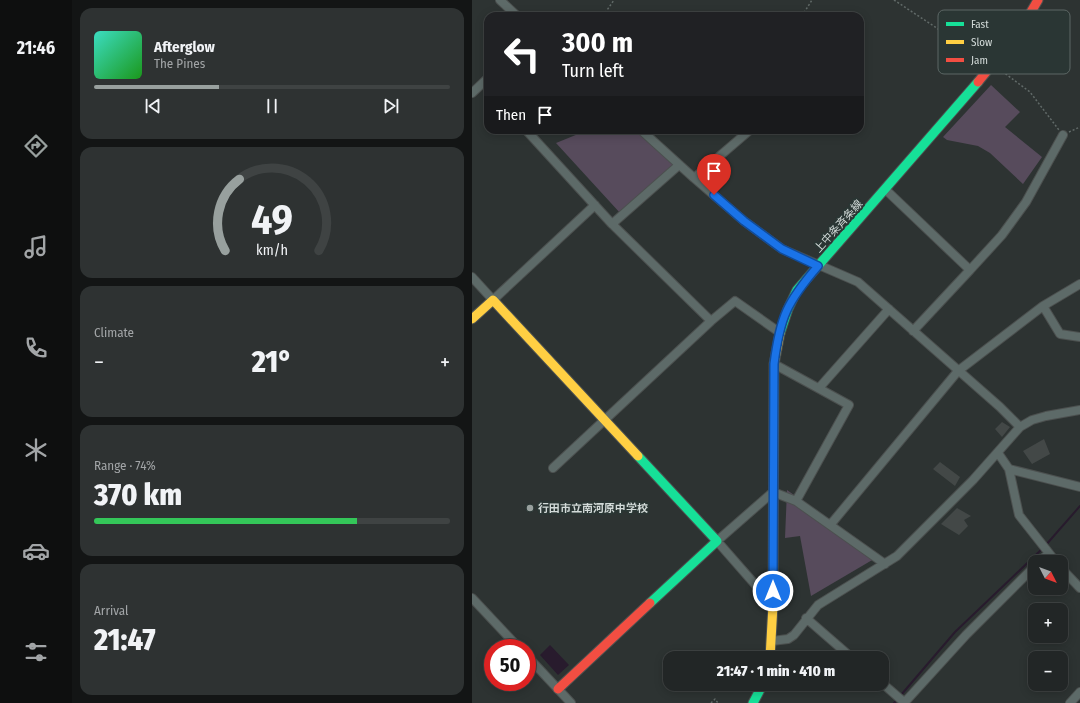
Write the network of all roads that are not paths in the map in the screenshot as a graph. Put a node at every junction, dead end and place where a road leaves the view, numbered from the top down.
1 (500, 0) edge
2 (1038, 0) edge
3 (1032, 10) edge
4 (513, 12) edge
5 (983, 74) edge
6 (484, 84) edge
7 (472, 93) edge
8 (530, 134) edge
9 (645, 134) edge
10 (745, 134) edge
11 (1063, 135) dead end
12 (679, 165) junction
13 (694, 178) junction
14 (886, 190) junction
15 (595, 205) junction
16 (612, 224) junction
17 (818, 266) junction
18 (970, 270) junction
19 (472, 277) edge
20 (1080, 284) edge
21 (493, 300) junction
22 (1043, 306) junction
23 (889, 309) junction
24 (472, 319) edge
25 (711, 321) junction
26 (913, 331) junction
27 (778, 332) junction
28 (1080, 337) edge
29 (774, 364) junction
30 (958, 372) junction
31 (819, 388) junction
32 (1080, 410) edge
33 (605, 422) junction
34 (1020, 427) junction
35 (998, 453) junction
36 (553, 468) dead end
37 (1009, 469) junction
38 (1080, 486) edge
39 (773, 492) junction
40 (796, 501) junction
41 (831, 524) junction
42 (717, 541) junction
43 (1049, 552) junction
44 (1046, 555) edge
45 (1051, 555) edge
46 (885, 564) junction
47 (1028, 573) edge
48 (1068, 575) edge
49 (1080, 588) edge
50 (472, 598) edge
51 (773, 605) junction
52 (806, 618) junction
53 (511, 639) edge
54 (772, 641) junction
55 (771, 651) edge
56 (844, 651) edge
57 (536, 666) edge
58 (558, 689) junction
59 (889, 689) edge
60 (759, 691) edge
61 (1080, 692) edge
62 (571, 703) edge
63 (753, 703) edge
64 (904, 703) edge
65 (1070, 703) edge

1 - 4 street
2 - 3 main road, 上中条斉条線
5 - 14 main road, 上中条斉条線
6 - 7 street
8 - 15 street
9 - 12 street
10 - 13 street
11 - 18 street
12 - 13 street
12 - 16 street
13 - 17 street
14 - 17 main road, 上中条斉条線
14 - 18 street
15 - 16 street
15 - 21 street
16 - 25 street
17 - 23 street
17 - 27 main road, 上中条斉条線
18 - 26 street
19 - 21 street
20 - 22 street
21 - 24 main road
21 - 33 main road
22 - 28 street
22 - 30 street
23 - 26 street
23 - 31 street
25 - 27 street
25 - 33 street
26 - 30 street
27 - 29 main road, 上中条斉条線
29 - 31 street
29 - 39 main road, 上中条斉条線
30 - 34 street
30 - 41 street
31 - 40 street
32 - 34 street
33 - 36 street
33 - 42 main road
34 - 35 street
35 - 37 street
35 - 46 street
37 - 38 street
37 - 43 street
39 - 40 street
39 - 42 street
39 - 51 main road, 上中条斉条線
40 - 41 street
41 - 46 street
42 - 51 street
42 - 58 main road
43 - 44 street
43 - 45 street
46 - 52 street
47 - 64 street
48 - 49 street
50 - 53 street
51 - 54 main road, 上中条斉条線
52 - 54 street
52 - 56 street
54 - 55 main road, 上中条斉条線
57 - 58 street
58 - 62 street
59 - 64 street
60 - 63 main road
61 - 65 street

